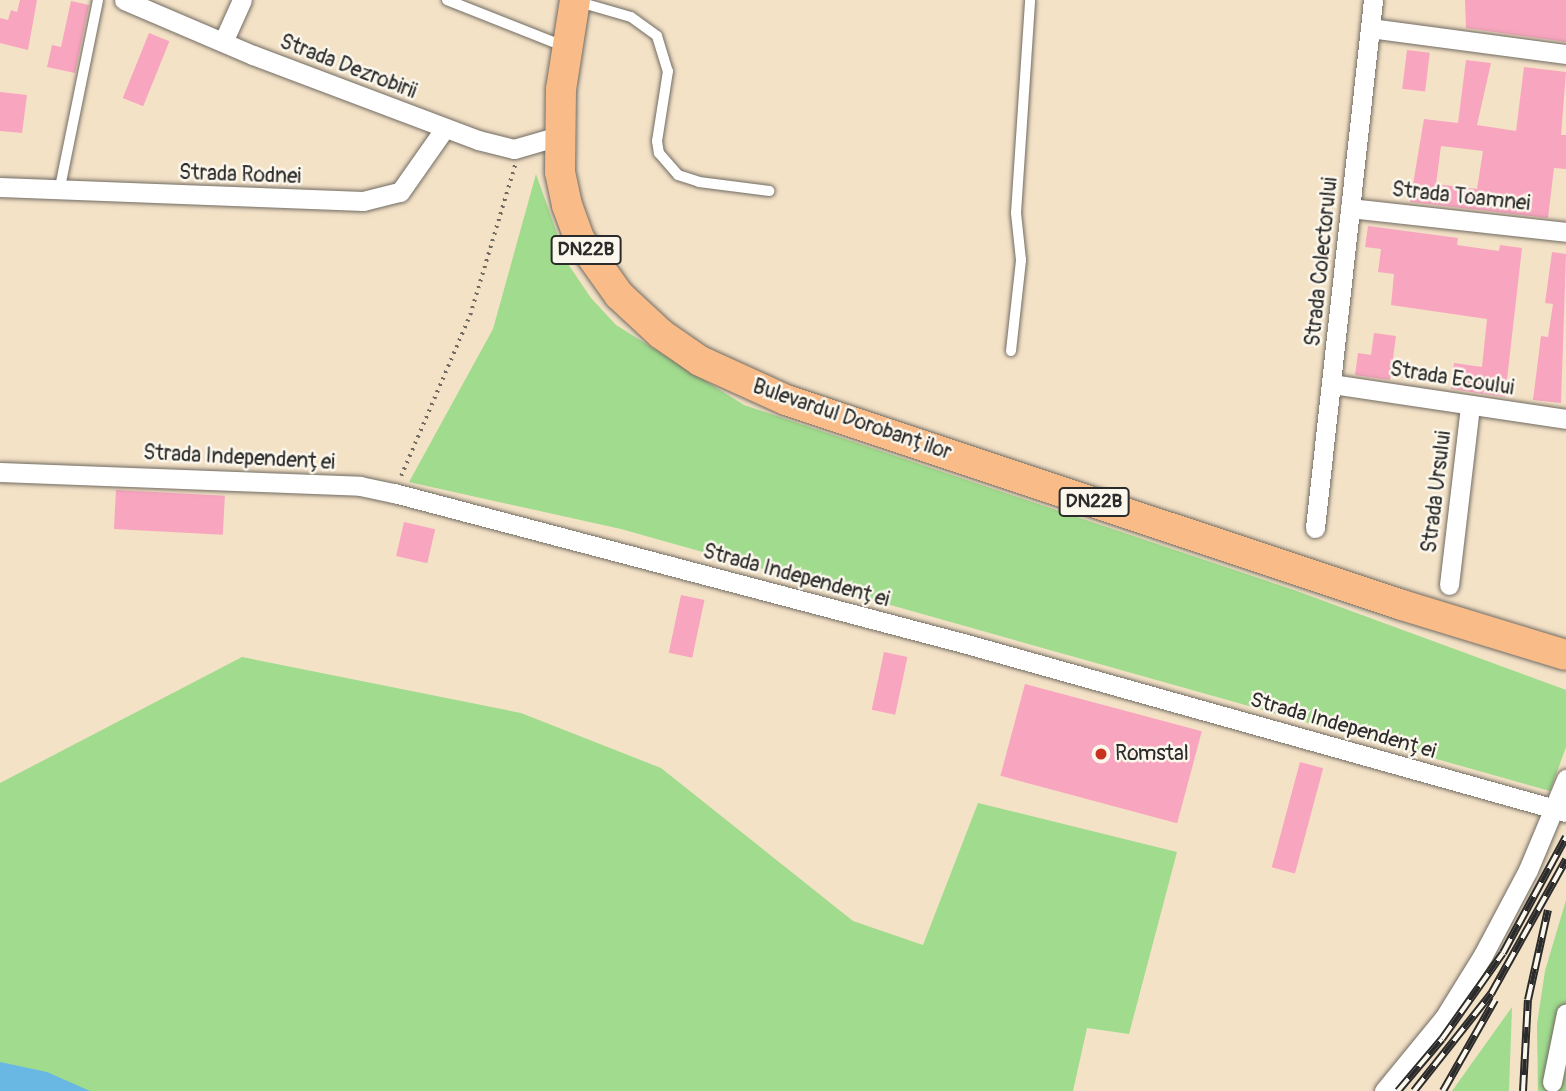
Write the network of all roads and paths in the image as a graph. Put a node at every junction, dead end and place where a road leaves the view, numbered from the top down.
1 (98, 0) edge
2 (124, 0) edge
3 (242, 0) edge
4 (447, 0) edge
5 (575, 0) edge
6 (1030, 0) edge
7 (1374, 0) edge
8 (1370, 28) junction
9 (223, 42) junction
10 (567, 47) junction
11 (1566, 54) edge
12 (445, 128) junction
13 (559, 136) junction
14 (514, 149) junction
15 (0, 187) edge
16 (769, 191) dead end
17 (60, 192) junction
18 (1350, 208) junction
19 (1566, 232) edge
20 (1011, 351) dead end
21 (1332, 384) junction
22 (1470, 405) junction
23 (1566, 419) edge
24 (0, 472) edge
25 (394, 493) junction
26 (1315, 528) dead end
27 (1449, 585) dead end
28 (1566, 655) edge
29 (1566, 779) edge
30 (1560, 810) edge
31 (1566, 1013) edge
32 (1566, 1062) edge
33 (1549, 1086) edge
34 (1384, 1091) edge

1 - 17 lane
2 - 9 street, Strada Dezrobirii
3 - 9 street
4 - 10 lane
5 - 10 main road, Bulevardul Dorobanților / DN22B
5 - 16 lane
6 - 20 lane
7 - 8 street, Strada Colectorului
8 - 11 street
8 - 18 street, Strada Colectorului
9 - 12 street, Strada Dezrobirii
10 - 13 main road, Bulevardul Dorobanților / DN22B
12 - 14 street, Strada Dezrobirii
12 - 17 street, Strada Rodnei
13 - 14 street
13 - 28 main road, Bulevardul Dorobanților / DN22B
14 - 25 path
15 - 17 street, Strada Rodnei
18 - 19 street, Strada Toamnei
18 - 21 street, Strada Colectorului
21 - 22 street, Strada Ecoului
21 - 26 street, Strada Colectorului
22 - 23 street, Strada Ecoului
22 - 27 street, Strada Ursului
24 - 25 street, Strada Independenței
25 - 30 street, Strada Independenței
29 - 30 street
30 - 34 street
31 - 33 street
32 - 33 street

